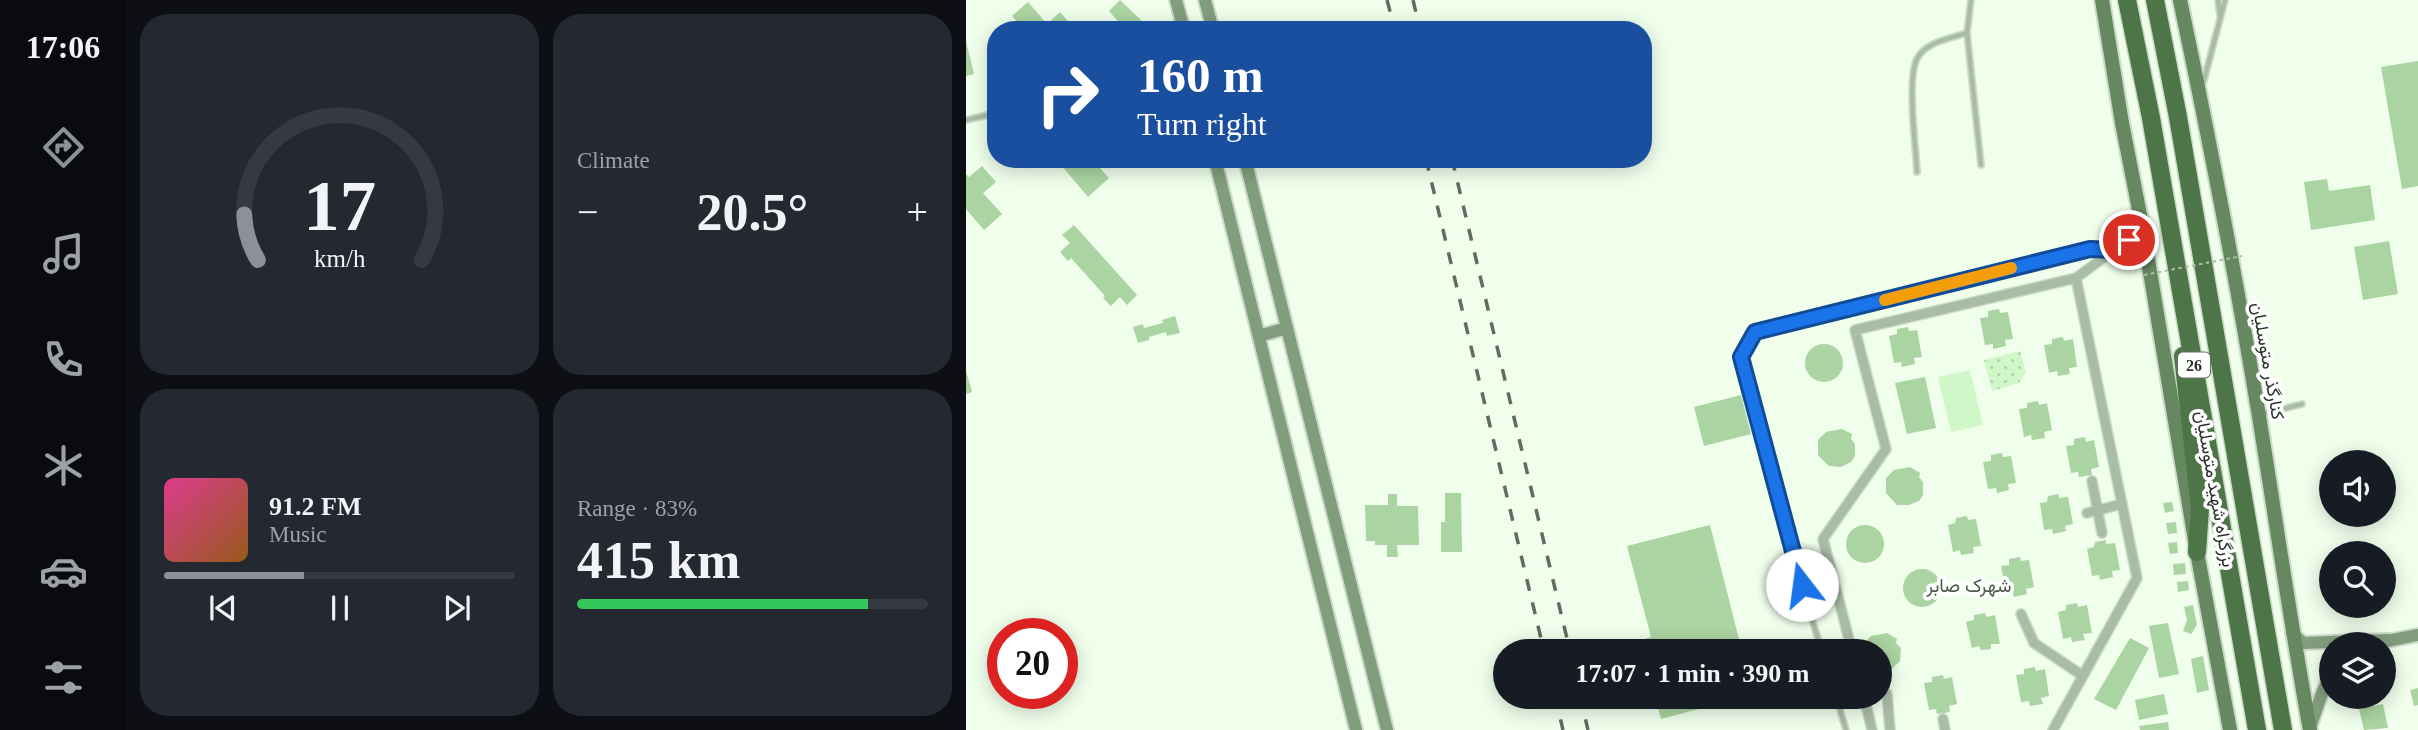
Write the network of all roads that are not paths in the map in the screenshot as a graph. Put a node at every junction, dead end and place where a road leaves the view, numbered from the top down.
1 (1176, 0) edge
2 (1205, 0) edge
3 (1971, 0) edge
4 (2102, 0) edge
5 (2127, 0) edge
6 (2155, 0) edge
7 (2180, 0) edge
8 (2218, 0) edge
9 (2225, 0) edge
10 (2221, 20) junction
11 (1182, 21) edge
12 (1211, 21) edge
13 (1967, 33) junction
14 (2200, 94) junction
15 (987, 115) edge
16 (966, 120) edge
17 (1981, 165) dead end
18 (1217, 168) edge
19 (1247, 168) edge
20 (1917, 172) dead end
21 (2143, 230) junction
22 (2114, 250) junction
23 (2076, 278) junction
24 (2181, 293) junction
25 (1287, 328) junction
26 (1259, 336) junction
27 (2302, 404) dead end
28 (2259, 415) junction
29 (2092, 481) dead end
30 (2122, 504) junction
31 (2098, 510) junction
32 (2087, 513) dead end
33 (2102, 533) dead end
34 (2197, 552) junction
35 (2021, 614) dead end
36 (2292, 633) junction
37 (2418, 635) edge
38 (1818, 639) edge
39 (1849, 639) edge
40 (2396, 639) edge
41 (2319, 643) edge
42 (2083, 676) junction
43 (2319, 699) edge
44 (1840, 709) edge
45 (1867, 709) edge
46 (1888, 709) edge
47 (1943, 719) dead end
48 (2310, 729) edge
49 (1356, 730) edge
50 (1387, 730) edge
51 (1846, 730) edge
52 (1872, 730) edge
53 (1890, 730) edge
54 (1945, 730) edge
55 (2053, 730) edge
56 (2230, 730) edge
57 (2257, 730) edge
58 (2283, 730) edge

1 - 11 street
2 - 12 street
3 - 13 lane
4 - 21 main road
5 - 24 highway, بزرگراه شهید متوسلیان / 26
6 - 58 highway, بزرگراه شهید متوسلیان
7 - 14 main road, کنارگذر متوسلیان
8 - 10 lane
9 - 10 lane
10 - 14 lane
13 - 17 lane
13 - 20 lane
14 - 28 main road, کنارگذر متوسلیان
15 - 16 lane
18 - 26 street
19 - 25 street
21 - 22 lane
21 - 34 main road
22 - 23 street
22 - 38 lane
23 - 30 street
23 - 39 street
24 - 34 highway
24 - 57 highway, بزرگراه شهید متوسلیان / 26
25 - 26 street
25 - 50 street
26 - 49 street
27 - 28 lane
28 - 36 main road, کنارگذر متوسلیان
29 - 31 street
30 - 31 street
30 - 42 street
31 - 32 street
31 - 33 street
34 - 56 main road
35 - 42 street
36 - 41 street
36 - 48 main road, کنارگذر متوسلیان
37 - 40 street
42 - 55 street
43 - 48 street
44 - 51 lane
45 - 52 street
46 - 53 street
47 - 54 street

